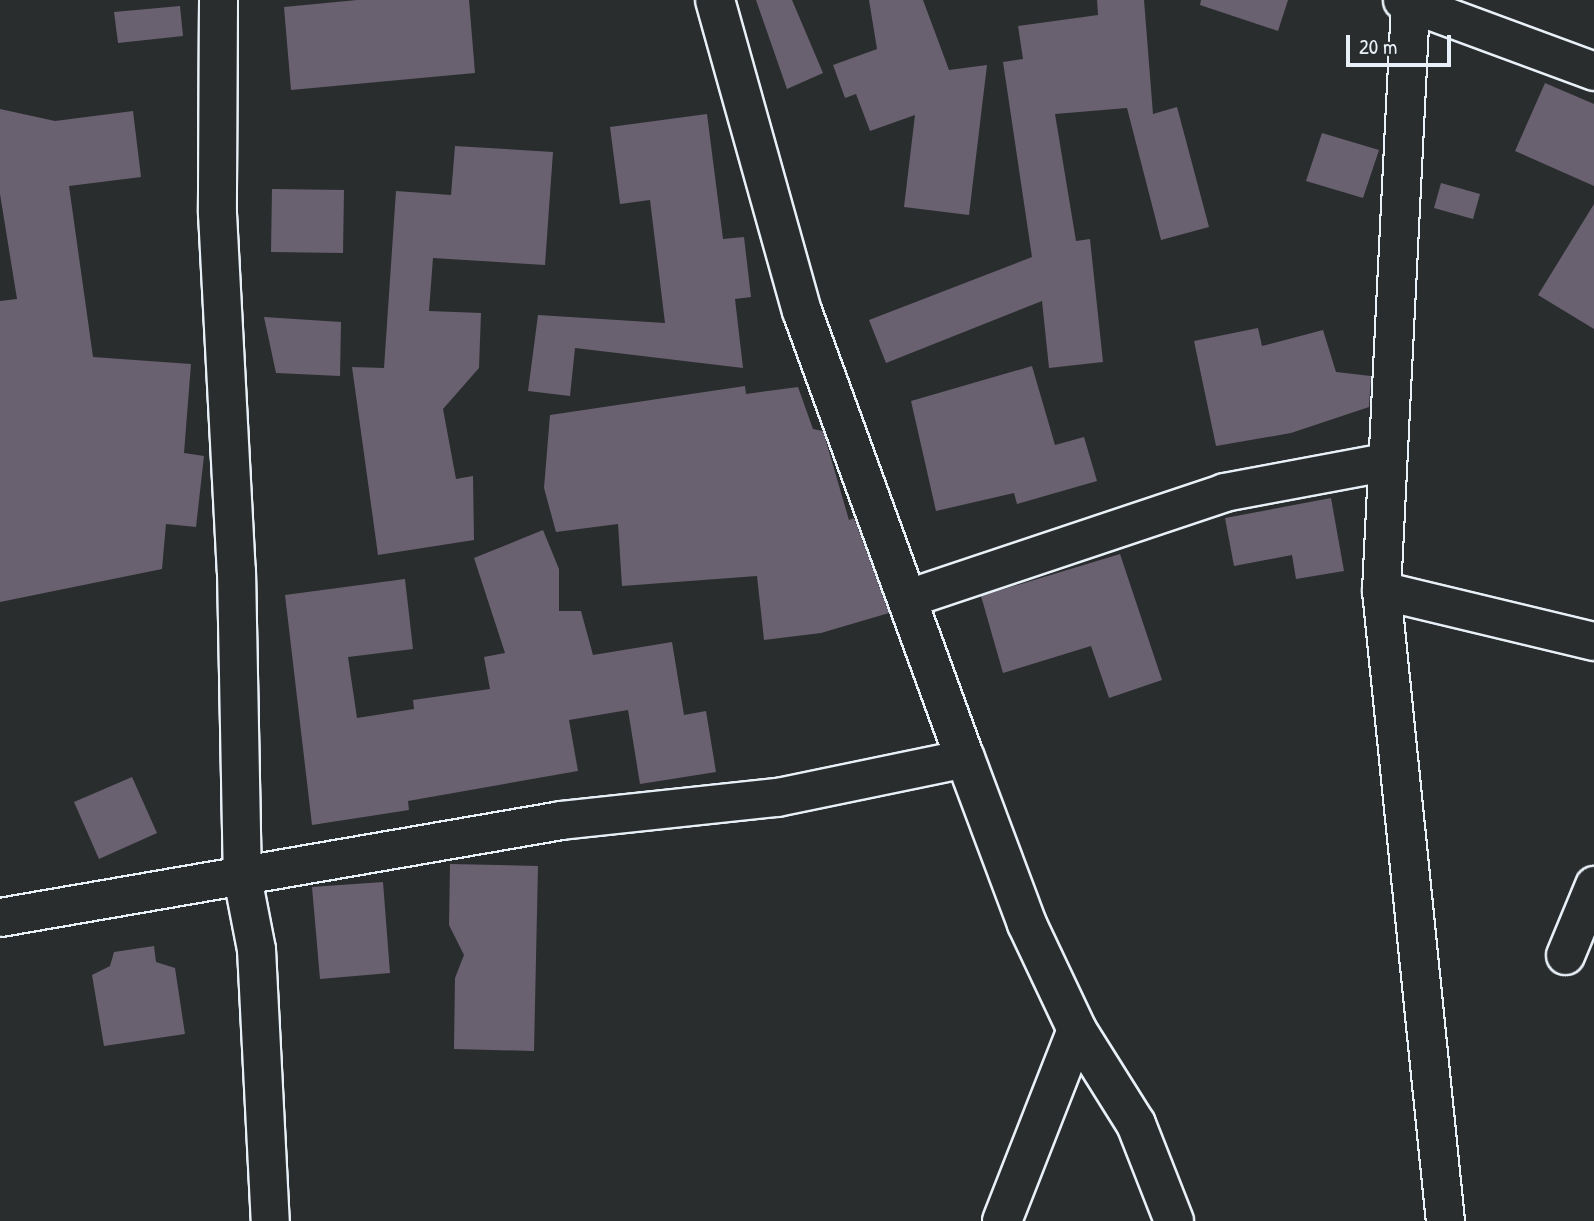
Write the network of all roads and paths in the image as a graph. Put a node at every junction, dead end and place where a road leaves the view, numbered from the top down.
1 (218, 0) edge
2 (715, 0) edge
3 (1406, 2) edge
4 (1594, 71) edge
5 (1384, 462) junction
6 (1381, 590) junction
7 (911, 597) junction
8 (1594, 641) edge
9 (965, 758) junction
10 (242, 877) junction
11 (1594, 885) edge
12 (0, 916) edge
13 (1565, 955) dead end
14 (1077, 1030) junction
15 (270, 1221) edge
16 (1002, 1221) edge
17 (1174, 1221) edge
18 (1445, 1221) edge

1 - 10 street
2 - 7 street
3 - 4 street
3 - 5 street
5 - 6 street
5 - 7 street
6 - 8 street
6 - 18 street
7 - 9 street
9 - 10 street
9 - 14 street
10 - 12 street
10 - 15 street
11 - 13 street
14 - 16 street
14 - 17 street

